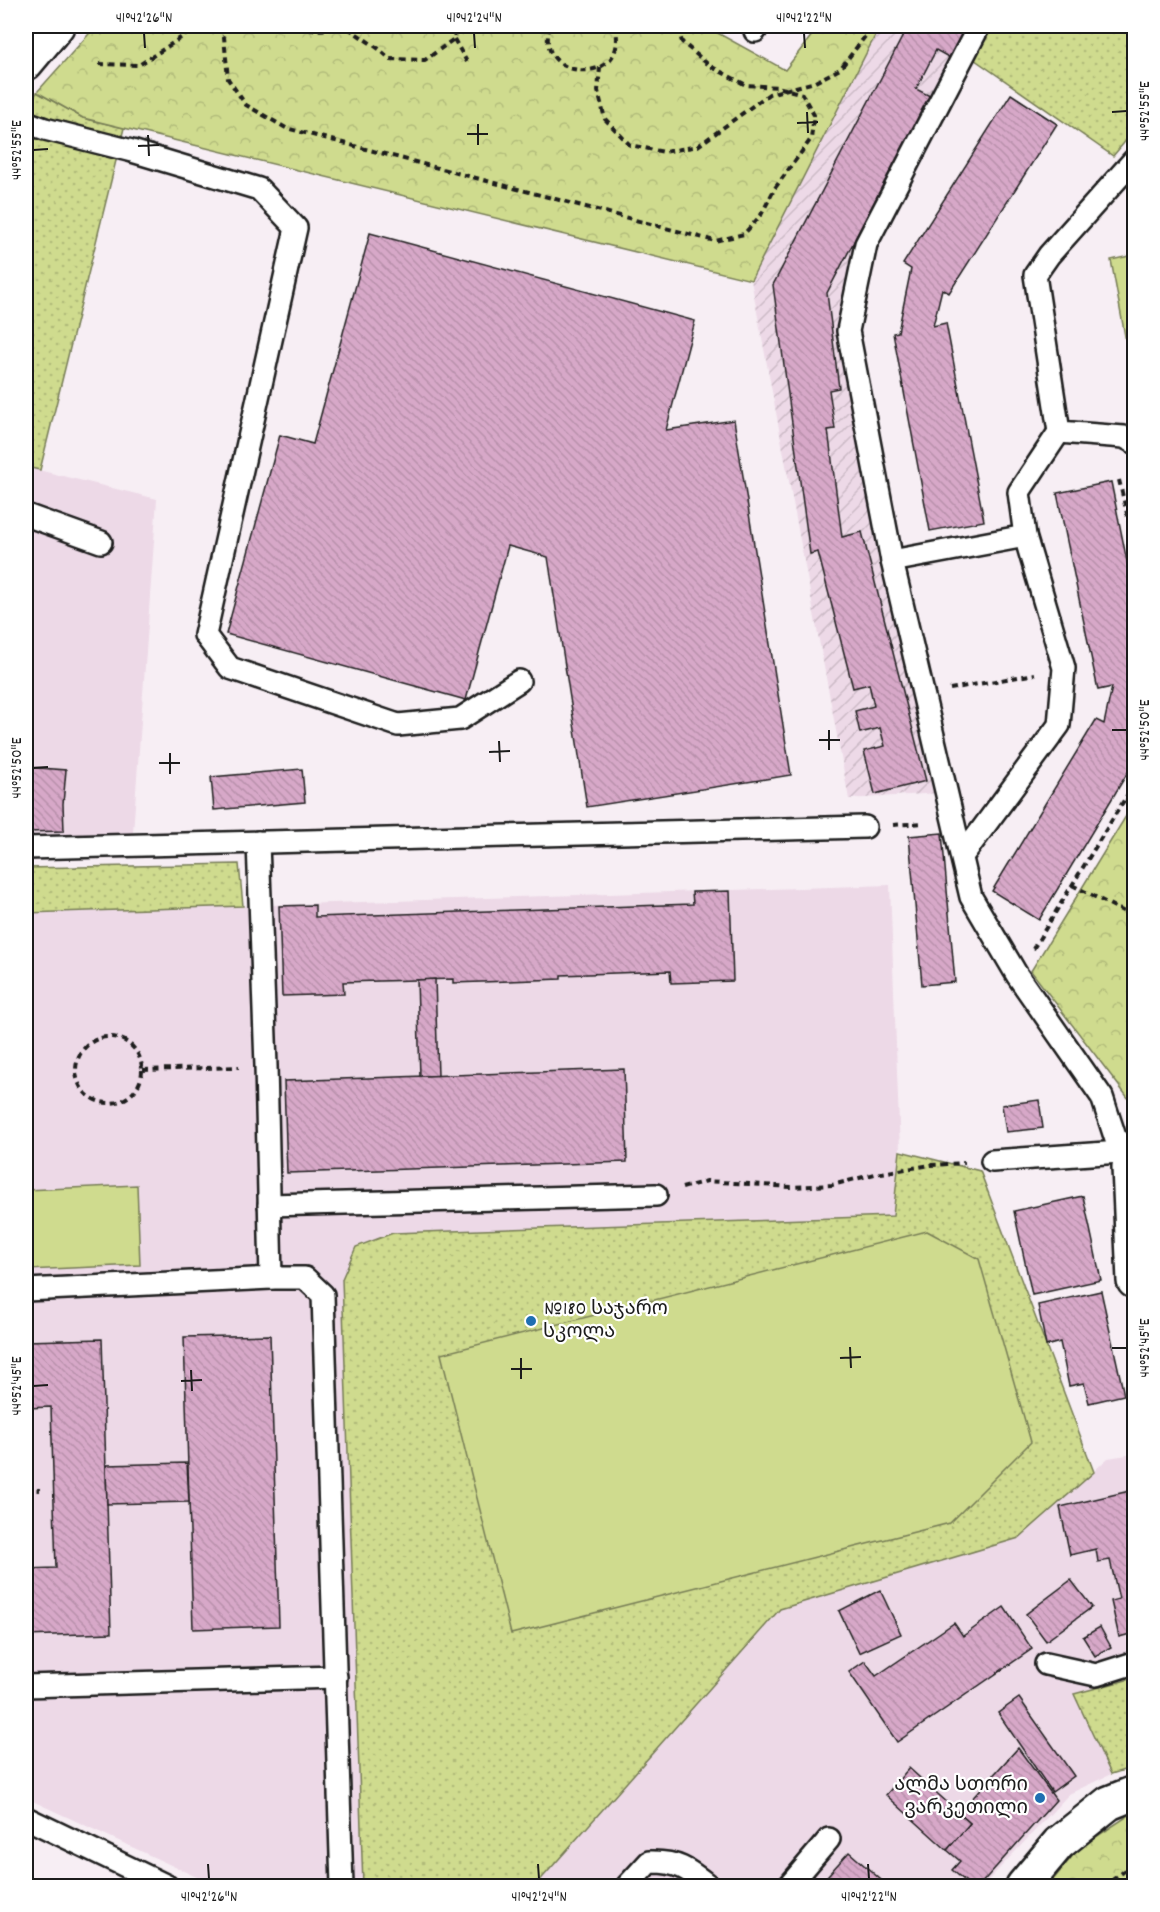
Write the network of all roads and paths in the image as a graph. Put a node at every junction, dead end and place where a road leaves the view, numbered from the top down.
1 (57, 26) edge
2 (199, 26) edge
3 (229, 26) edge
4 (298, 26) edge
5 (379, 26) edge
6 (456, 26) edge
7 (498, 26) edge
8 (615, 26) edge
9 (676, 26) edge
10 (873, 26) edge
11 (979, 26) edge
12 (1129, 26) edge
13 (550, 27) edge
14 (326, 28) edge
15 (348, 28) junction
16 (454, 39) junction
17 (1134, 39) edge
18 (467, 62) dead end
19 (26, 63) edge
20 (99, 64) dead end
21 (600, 67) junction
22 (786, 90) junction
23 (26, 122) edge
24 (1134, 160) edge
25 (1059, 432) junction
26 (1134, 442) edge
27 (1119, 480) dead end
28 (26, 515) edge
29 (1024, 536) junction
30 (100, 542) dead end
31 (1134, 543) edge
32 (892, 561) junction
33 (1064, 668) junction
34 (519, 681) dead end
35 (923, 693) junction
36 (1134, 784) edge
37 (1125, 800) junction
38 (1134, 805) edge
39 (955, 822) junction
40 (865, 827) joint
41 (258, 842) junction
42 (26, 848) edge
43 (963, 855) junction
44 (1072, 885) junction
45 (1134, 917) edge
46 (1017, 975) junction
47 (266, 1066) junction
48 (143, 1070) junction
49 (992, 1161) joint
50 (1130, 1166) edge
51 (656, 1195) joint
52 (269, 1205) junction
53 (271, 1278) junction
54 (1134, 1281) edge
55 (26, 1290) edge
56 (26, 1490) edge
57 (40, 1490) dead end
58 (1134, 1663) edge
59 (1046, 1664) dead end
60 (336, 1677) junction
61 (26, 1686) edge
62 (1134, 1793) edge
63 (26, 1818) edge
64 (830, 1839) dead end
65 (1134, 1864) edge
66 (167, 1887) edge
67 (342, 1887) edge
68 (627, 1887) edge
69 (709, 1887) edge
70 (789, 1887) edge
71 (1023, 1887) edge
72 (1104, 1887) edge

1 - 19 street
2 - 20 path
3 - 22 path
4 - 14 path
5 - 15 path
6 - 16 path
7 - 13 path
8 - 21 path
9 - 22 path
10 - 22 path
11 - 32 lane
12 - 17 path
13 - 21 path
14 - 15 path
15 - 16 path
16 - 18 path
21 - 22 path
23 - 34 lane
24 - 25 lane
25 - 26 lane
25 - 29 lane
27 - 31 path
28 - 30 lane
29 - 32 lane
29 - 33 lane
32 - 35 lane
33 - 35 path
33 - 43 lane
35 - 39 lane
36 - 37 path
37 - 38 path
37 - 44 path
39 - 40 path
39 - 43 lane
40 - 41 lane
41 - 42 lane
41 - 47 lane
43 - 46 lane
44 - 45 path
44 - 46 path
46 - 50 lane
47 - 48 path
47 - 52 lane
48 - 48 path
49 - 50 lane
49 - 51 path
50 - 54 street
51 - 52 lane
52 - 53 lane
53 - 55 lane
53 - 60 lane
56 - 57 path
58 - 59 lane
60 - 61 lane
60 - 67 lane
62 - 71 street
63 - 66 lane
64 - 70 lane
65 - 72 path
68 - 69 lane

